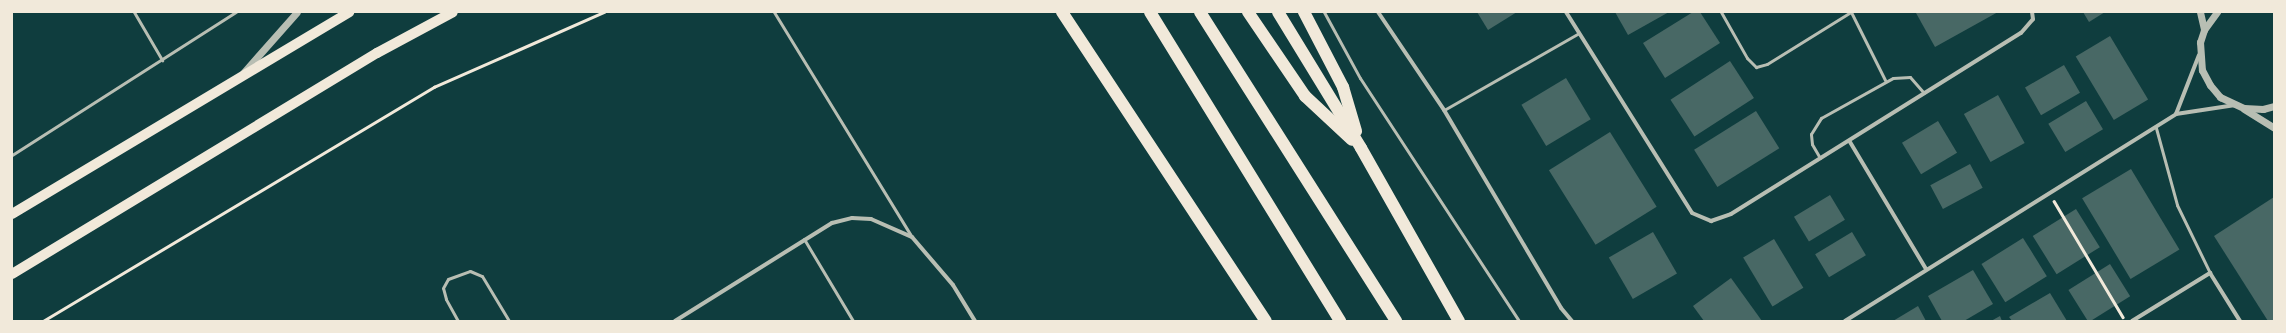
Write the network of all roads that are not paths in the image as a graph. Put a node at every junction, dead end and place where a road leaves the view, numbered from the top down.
1 (134, 12) edge
2 (236, 12) edge
3 (296, 12) edge
4 (349, 12) edge
5 (453, 12) edge
6 (774, 12) edge
7 (1062, 12) edge
8 (1150, 12) edge
9 (1200, 12) edge
10 (1248, 12) edge
11 (1278, 12) edge
12 (1304, 12) edge
13 (1324, 12) edge
14 (1378, 12) edge
15 (1566, 12) edge
16 (1722, 12) edge
17 (1851, 12) edge
18 (2032, 12) edge
19 (2200, 12) edge
20 (2217, 12) edge
21 (2204, 30) junction
22 (1579, 33) junction
23 (2199, 54) junction
24 (162, 60) junction
25 (240, 76) junction
26 (1885, 80) junction
27 (1924, 93) junction
28 (2235, 105) junction
29 (2274, 106) edge
30 (2244, 108) junction
31 (1444, 110) junction
32 (2176, 114) junction
33 (2156, 128) junction
34 (2274, 128) edge
35 (1850, 142) junction
36 (1361, 148) junction
37 (12, 155) edge
38 (1820, 158) junction
39 (12, 214) edge
40 (912, 237) junction
41 (804, 239) junction
42 (1926, 269) junction
43 (2210, 273) junction
44 (12, 274) edge
45 (458, 321) edge
46 (509, 321) edge
47 (675, 321) edge
48 (853, 321) edge
49 (975, 321) edge
50 (1266, 321) edge
51 (1340, 321) edge
52 (1396, 321) edge
53 (1459, 321) edge
54 (1519, 321) edge
55 (1572, 321) edge
56 (1845, 321) edge
57 (2132, 321) edge
58 (2240, 321) edge

1 - 24 lane
2 - 24 lane
3 - 25 street
4 - 25 main road
5 - 44 main road
6 - 40 lane
7 - 50 highway
8 - 51 highway
9 - 52 highway
10 - 36 highway
11 - 36 highway
12 - 36 highway
13 - 54 lane
14 - 31 street
15 - 22 street
16 - 17 lane
17 - 26 lane
18 - 27 street
19 - 21 street
20 - 21 street
21 - 23 street
22 - 31 lane
22 - 38 street
23 - 28 street
23 - 32 street
24 - 37 lane
25 - 39 main road
26 - 27 lane
26 - 38 lane
27 - 35 street
28 - 30 street
28 - 32 street
29 - 30 street
30 - 34 street
31 - 55 street
32 - 33 street
33 - 42 street
33 - 43 lane
35 - 38 street
35 - 42 street
36 - 53 highway
40 - 41 street
40 - 49 street
41 - 47 street
41 - 48 lane
42 - 56 street
43 - 57 street
43 - 58 street
45 - 46 lane

